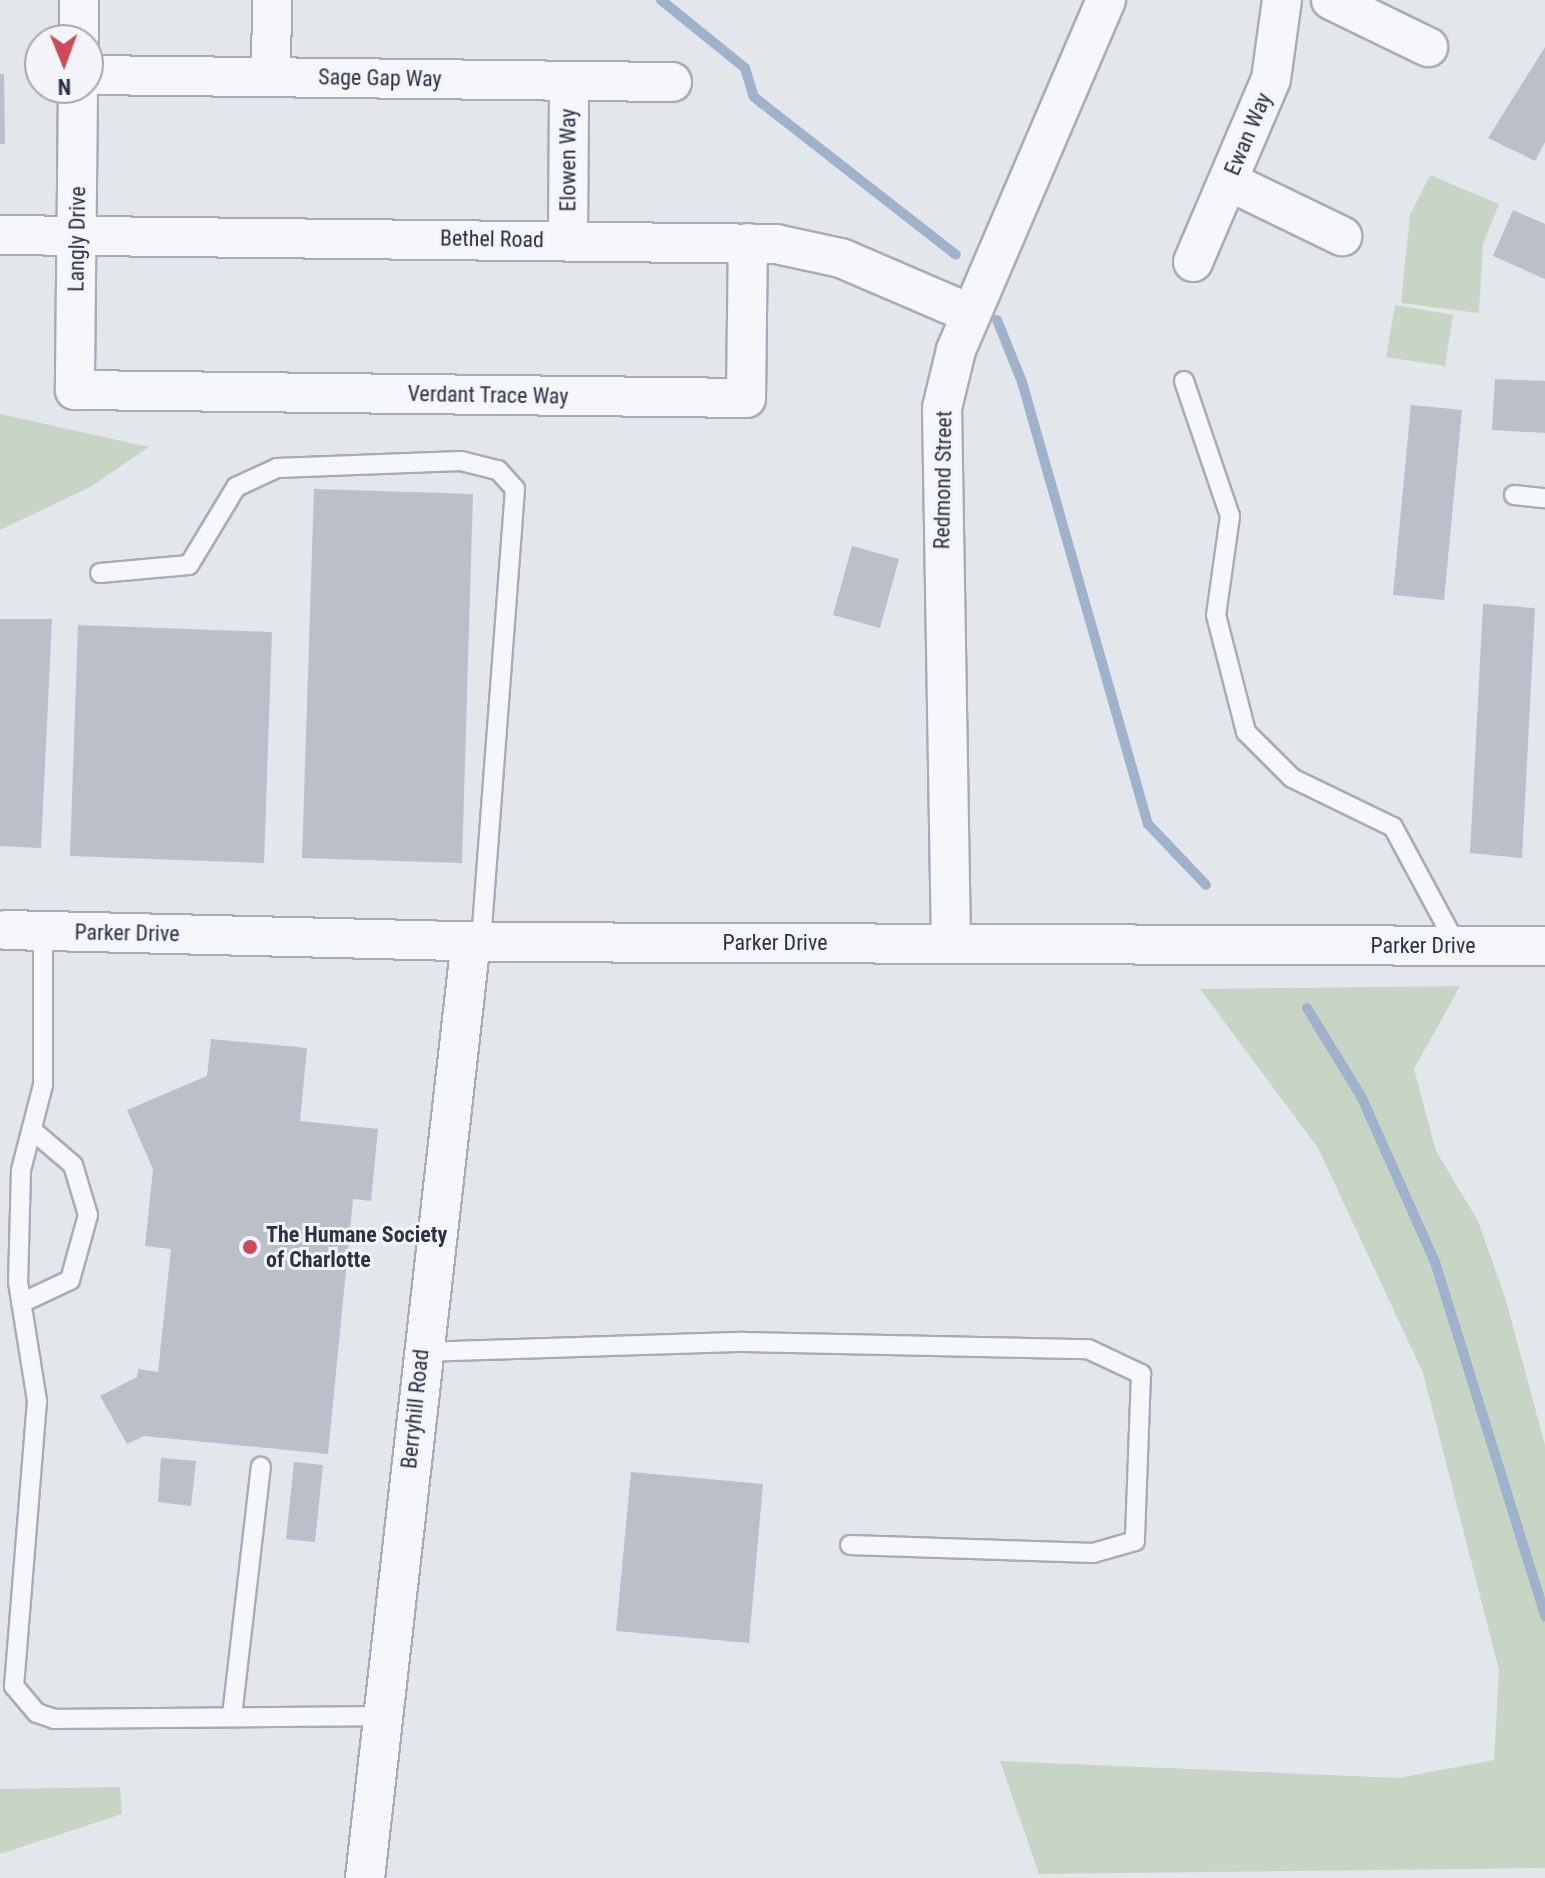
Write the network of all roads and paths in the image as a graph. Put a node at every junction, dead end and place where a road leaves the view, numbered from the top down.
1 (79, 0) edge
2 (272, 0) edge
3 (1106, 0) edge
4 (1282, 0) edge
5 (1331, 0) edge
6 (79, 24) edge
7 (1428, 47) dead end
8 (104, 75) edge
9 (271, 77) junction
10 (569, 81) junction
11 (672, 82) dead end
12 (78, 104) edge
13 (1228, 181) junction
14 (0, 235) edge
15 (77, 235) junction
16 (1342, 236) dead end
17 (568, 240) junction
18 (748, 243) junction
19 (1193, 262) dead end
20 (971, 314) junction
21 (1184, 381) dead end
22 (75, 390) joint
23 (1514, 495) dead end
24 (1545, 498) edge
25 (100, 573) dead end
26 (24, 930) joint
27 (476, 941) junction
28 (951, 944) junction
29 (1457, 946) junction
30 (1545, 946) edge
31 (32, 1130) junction
32 (21, 1303) junction
33 (421, 1352) junction
34 (261, 1467) dead end
35 (850, 1545) dead end
36 (232, 1716) junction
37 (382, 1716) junction
38 (365, 1878) edge

1 - 6 street
2 - 9 street
3 - 20 street, Redmond Street
4 - 13 street, Ewan Way
5 - 7 street
8 - 9 street, Sage Gap Way
9 - 10 street, Sage Gap Way
10 - 11 street, Sage Gap Way
10 - 17 street, Elowen Way
12 - 15 street, Langly Drive
13 - 16 street
13 - 19 street, Ewan Way
14 - 15 street, Bethel Road
15 - 17 street, Bethel Road
15 - 22 street, Langly Drive
17 - 18 street, Bethel Road
18 - 20 street, Bethel Road
18 - 22 street, Verdant Trace Way
20 - 28 street, Redmond Street
21 - 29 lane
23 - 24 lane
25 - 27 lane
26 - 27 street, Parker Drive
26 - 31 lane
27 - 28 street, Parker Drive
27 - 33 street, Berryhill Road
28 - 29 street, Parker Drive
29 - 30 street, Parker Drive
31 - 32 lane
31 - 32 lane
32 - 36 lane
33 - 35 lane
33 - 37 street, Berryhill Road
34 - 36 lane
36 - 37 lane
37 - 38 street, Berryhill Road

